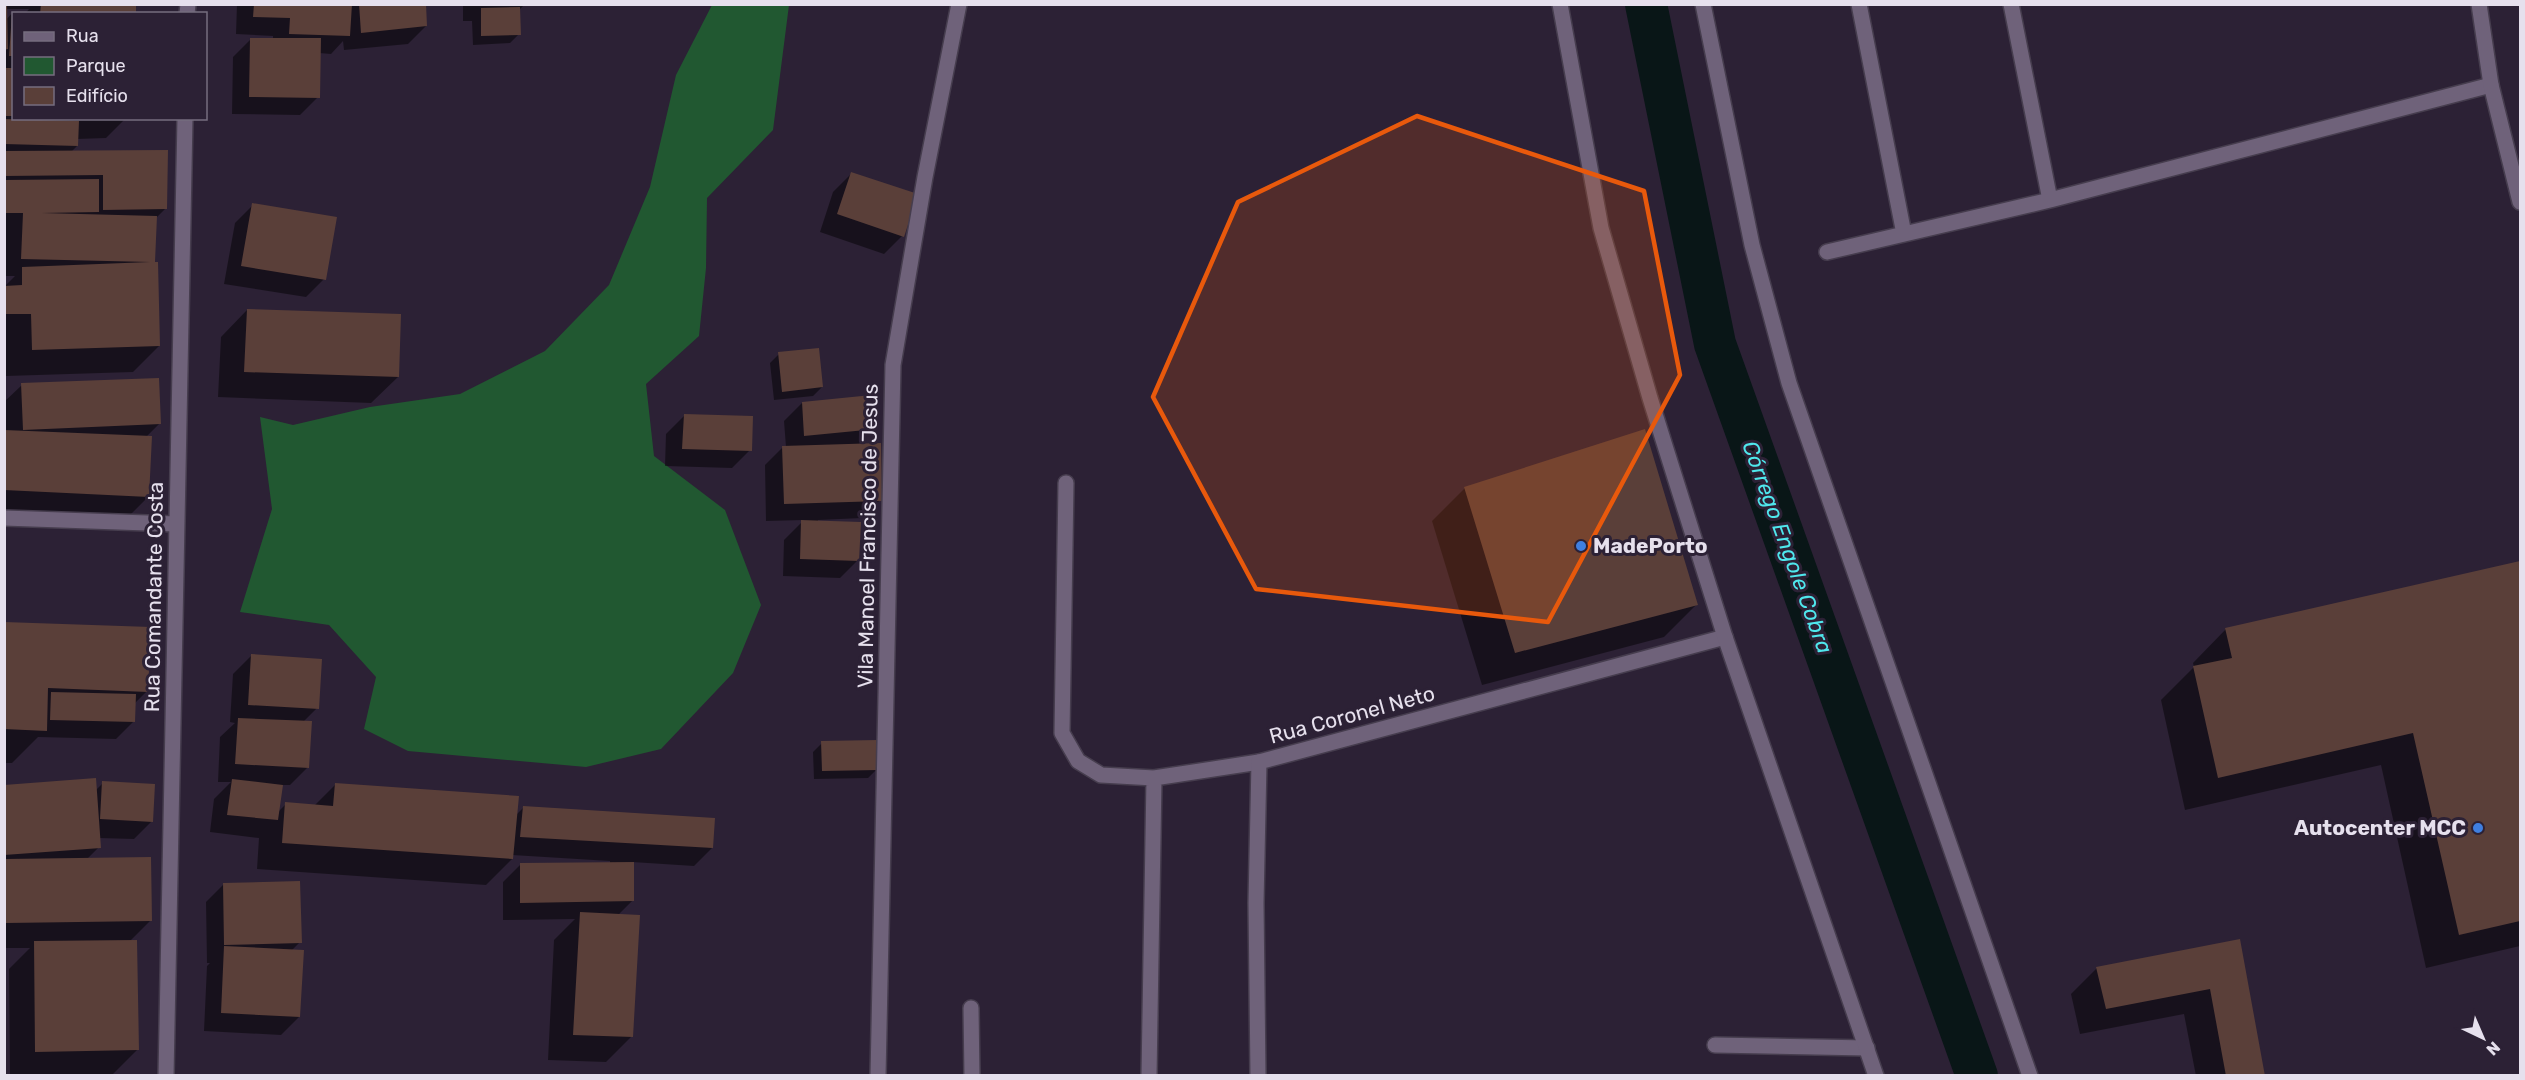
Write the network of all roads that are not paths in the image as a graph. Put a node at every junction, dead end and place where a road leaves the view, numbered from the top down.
1 (959, 4) edge
2 (1560, 4) edge
3 (1703, 4) edge
4 (1859, 4) edge
5 (2011, 4) edge
6 (2479, 4) edge
7 (2491, 85) junction
8 (185, 120) edge
9 (2515, 158) edge
10 (2050, 200) junction
11 (2520, 202) edge
12 (1904, 234) junction
13 (1827, 252) dead end
14 (1066, 483) dead end
15 (4, 518) edge
16 (176, 524) junction
17 (1725, 637) junction
18 (1259, 762) junction
19 (1154, 778) junction
20 (971, 1008) dead end
21 (1715, 1045) dead end
22 (1867, 1048) junction
23 (166, 1076) edge
24 (878, 1076) edge
25 (972, 1076) edge
26 (1149, 1076) edge
27 (1258, 1076) edge
28 (1876, 1076) edge
29 (2030, 1076) edge

1 - 24 street, Vila Manoel Francisco de Jesus
2 - 17 street
3 - 29 street
4 - 12 street
5 - 10 street
6 - 7 street
7 - 9 street
7 - 10 street
8 - 16 street, Rua Comandante Costa
9 - 11 street
10 - 12 street
12 - 13 street
14 - 19 street
15 - 16 street
16 - 23 street, Rua Comandante Costa
17 - 18 street, Rua Coronel Neto
17 - 22 street
18 - 19 street
18 - 27 street, Rua Coronel Neto
19 - 26 street
20 - 25 street
21 - 22 street
22 - 28 street

